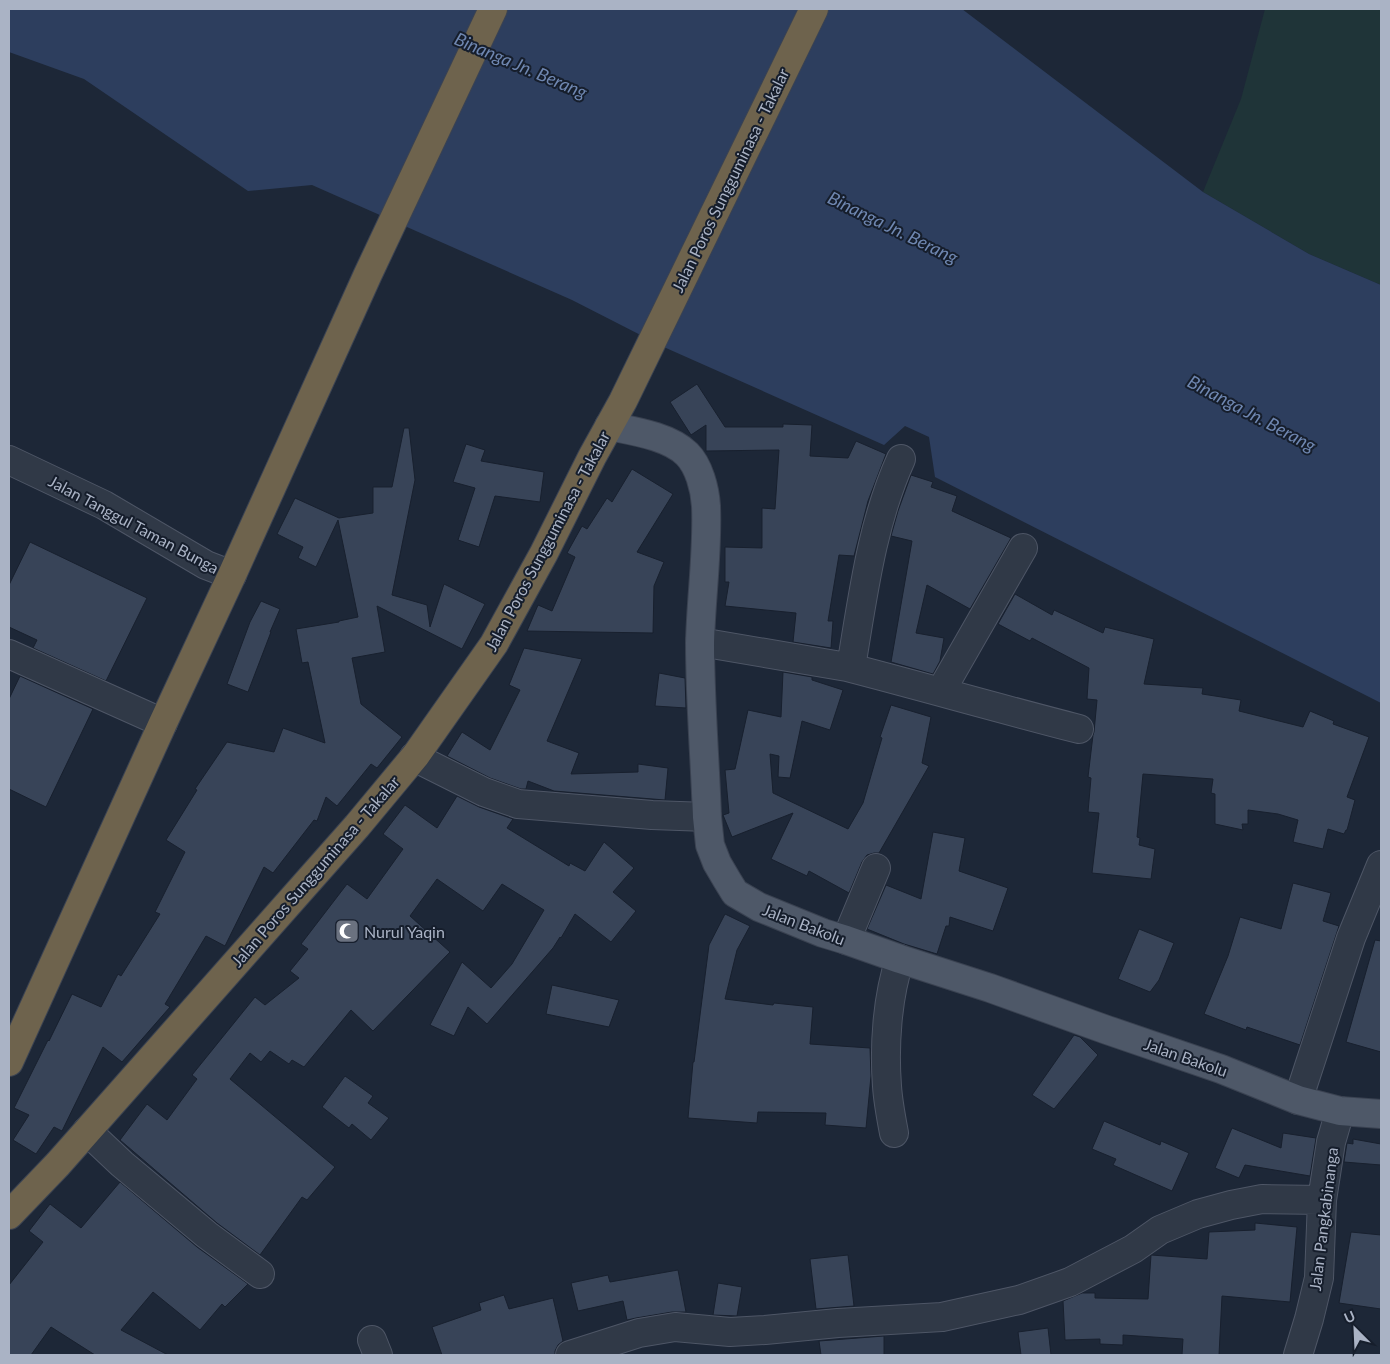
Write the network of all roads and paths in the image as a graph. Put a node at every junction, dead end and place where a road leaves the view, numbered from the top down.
1 (493, 9) edge
2 (814, 9) edge
3 (609, 426) junction
4 (901, 459) dead end
5 (9, 460) edge
6 (1023, 548) dead end
7 (232, 575) junction
8 (700, 642) junction
9 (9, 654) edge
10 (847, 666) junction
11 (941, 691) junction
12 (163, 724) junction
13 (1079, 729) dead end
14 (414, 757) junction
15 (696, 817) junction
16 (1381, 865) edge
17 (876, 868) dead end
18 (846, 940) junction
19 (896, 971) junction
20 (9, 1062) edge
21 (1298, 1100) junction
22 (1381, 1114) edge
23 (1336, 1127) junction
24 (87, 1131) junction
25 (894, 1132) dead end
26 (1322, 1200) junction
27 (12, 1208) edge
28 (260, 1274) dead end
29 (570, 1355) edge
30 (1298, 1355) edge

1 - 7 highway
2 - 3 highway, Jalan Poros Sungguminasa - Takalar
3 - 8 main road, Jalan Bakolu
3 - 14 highway, Jalan Poros Sungguminasa - Takalar
4 - 10 street
5 - 7 street, Jalan Tanggul Taman Bunga
6 - 11 street
7 - 12 highway
8 - 10 street
8 - 15 main road, Jalan Bakolu
9 - 12 street
10 - 11 street
11 - 13 street
12 - 20 highway
14 - 15 street
14 - 24 highway, Jalan Poros Sungguminasa - Takalar
15 - 18 main road, Jalan Bakolu
16 - 21 street
17 - 18 street
18 - 19 main road, Jalan Bakolu
19 - 21 main road, Jalan Bakolu
19 - 25 street
21 - 23 main road, Jalan Bakolu
22 - 23 main road, Jalan Bakolu
23 - 26 street, Jalan Pangkabinanga
24 - 27 highway, Jalan Poros Sungguminasa - Takalar
24 - 28 street
26 - 29 street
26 - 30 street, Jalan Pangkabinanga

